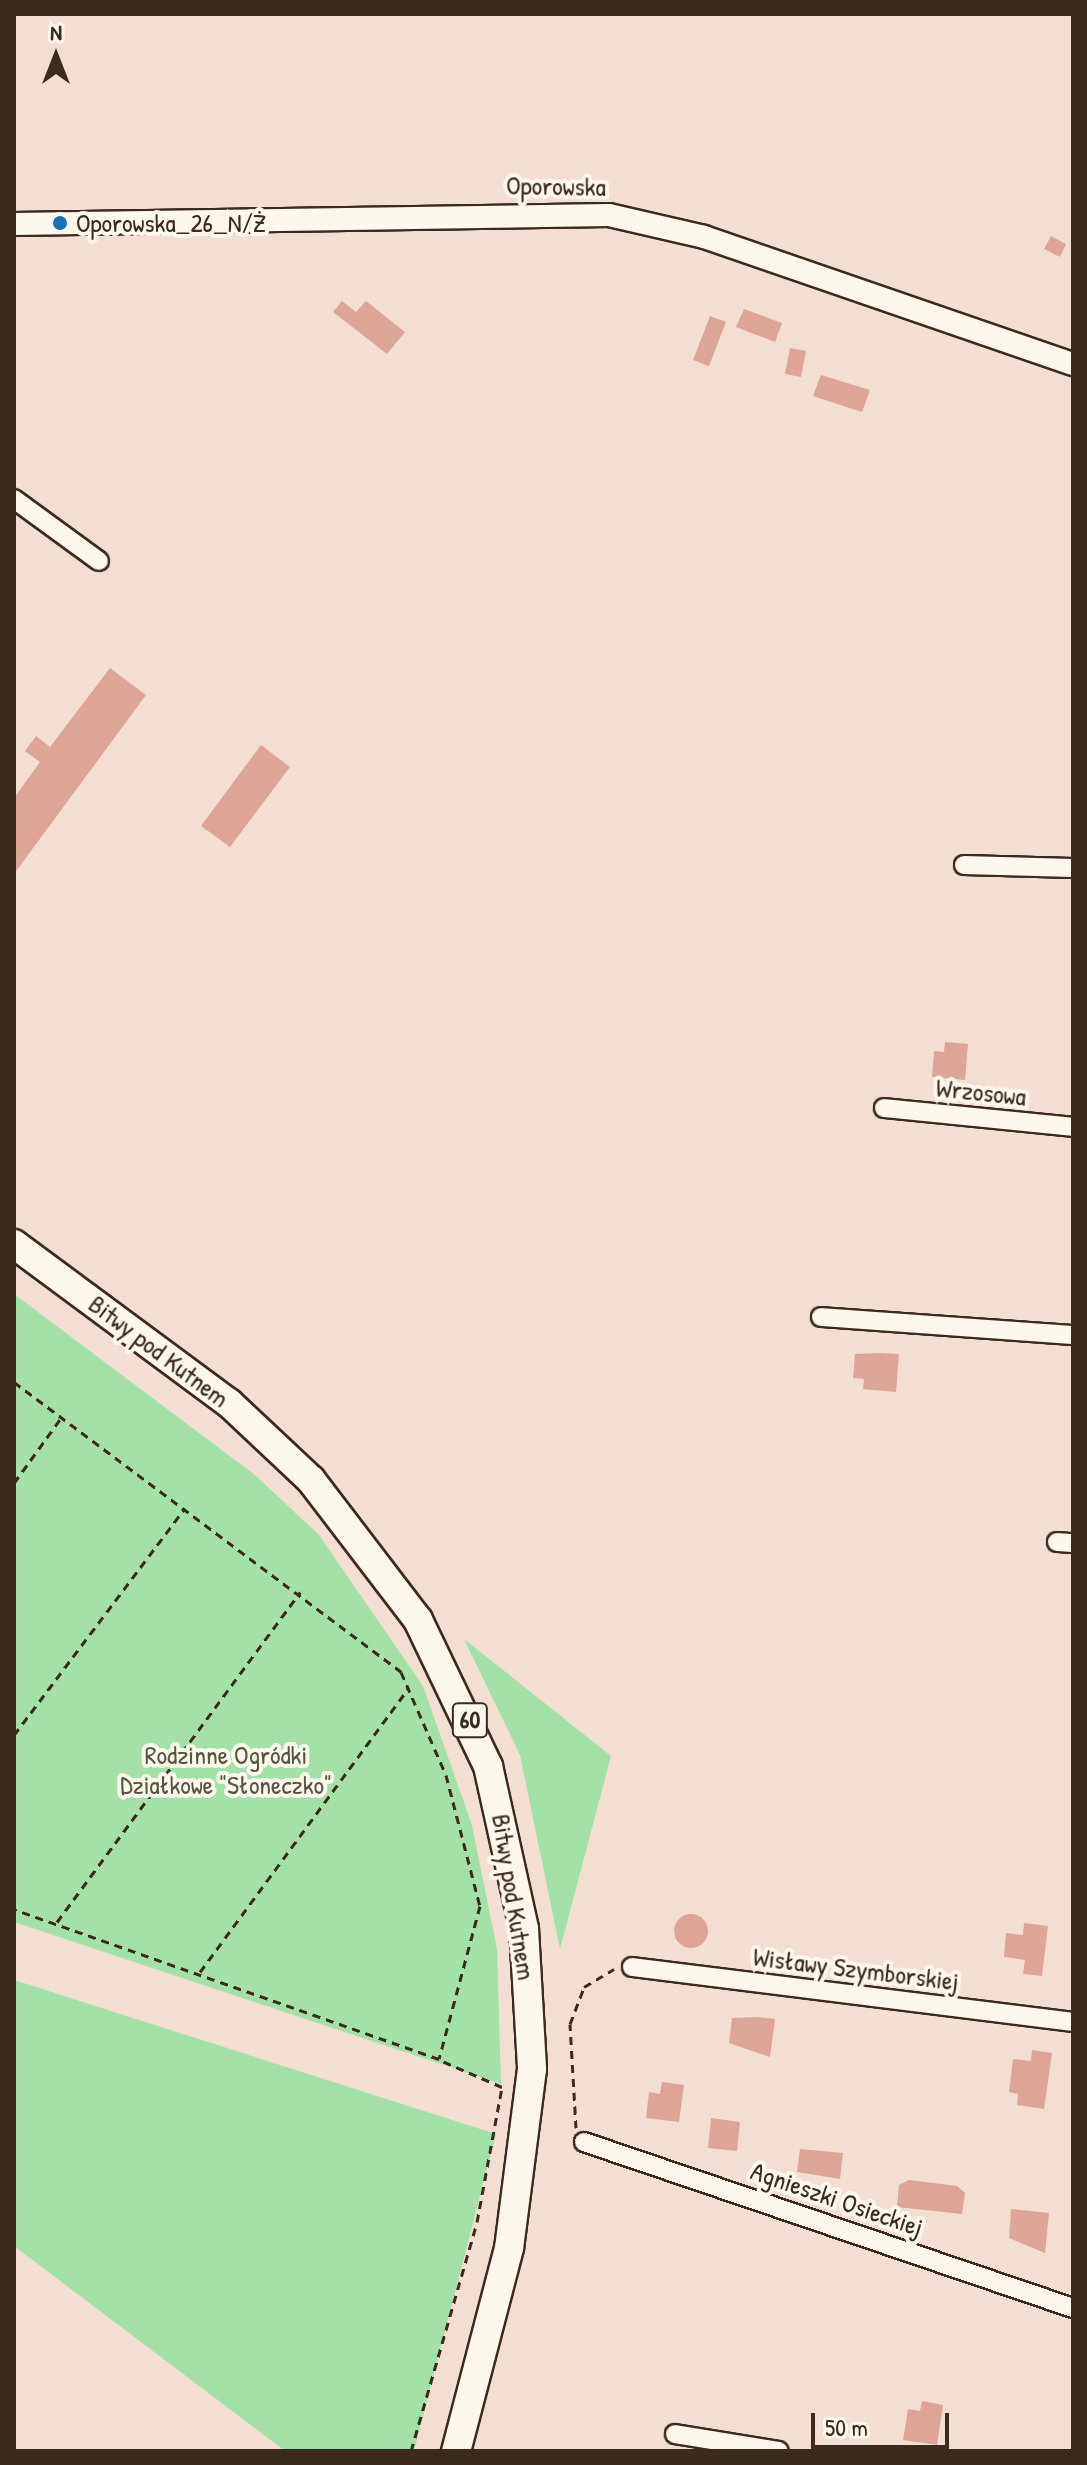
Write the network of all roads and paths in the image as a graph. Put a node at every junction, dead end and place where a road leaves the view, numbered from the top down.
1 (14, 224) edge
2 (1073, 364) edge
3 (14, 499) edge
4 (99, 561) dead end
5 (14, 744) edge
6 (14, 756) edge
7 (964, 865) dead end
8 (1073, 868) edge
9 (884, 1108) dead end
10 (1073, 1127) edge
11 (14, 1244) edge
12 (821, 1317) dead end
13 (1073, 1335) edge
14 (14, 1382) edge
15 (62, 1417) junction
16 (14, 1483) edge
17 (186, 1508) junction
18 (300, 1592) junction
19 (409, 1688) junction
20 (14, 1735) edge
21 (14, 1909) edge
22 (57, 1922) junction
23 (632, 1967) joint
24 (200, 1972) junction
25 (1073, 2022) edge
26 (439, 2059) junction
27 (584, 2142) joint
28 (1073, 2308) edge
29 (675, 2434) dead end
30 (411, 2451) edge
31 (456, 2451) edge
32 (779, 2451) edge

1 - 2 street, Oporowska
3 - 4 street
5 - 6 path
7 - 8 street
9 - 10 street, Wrzosowa
11 - 31 main road, Bitwy pod Kutnem / 60
12 - 13 street
14 - 15 path
15 - 16 path
15 - 17 path
17 - 18 path
17 - 20 path
18 - 19 path
18 - 22 path
19 - 24 path
19 - 26 path
21 - 22 path
22 - 24 path
23 - 25 street, Wisławy Szymborskiej
23 - 27 path
24 - 26 path
26 - 30 path
27 - 28 street, Agnieszki Osieckiej
29 - 32 street

